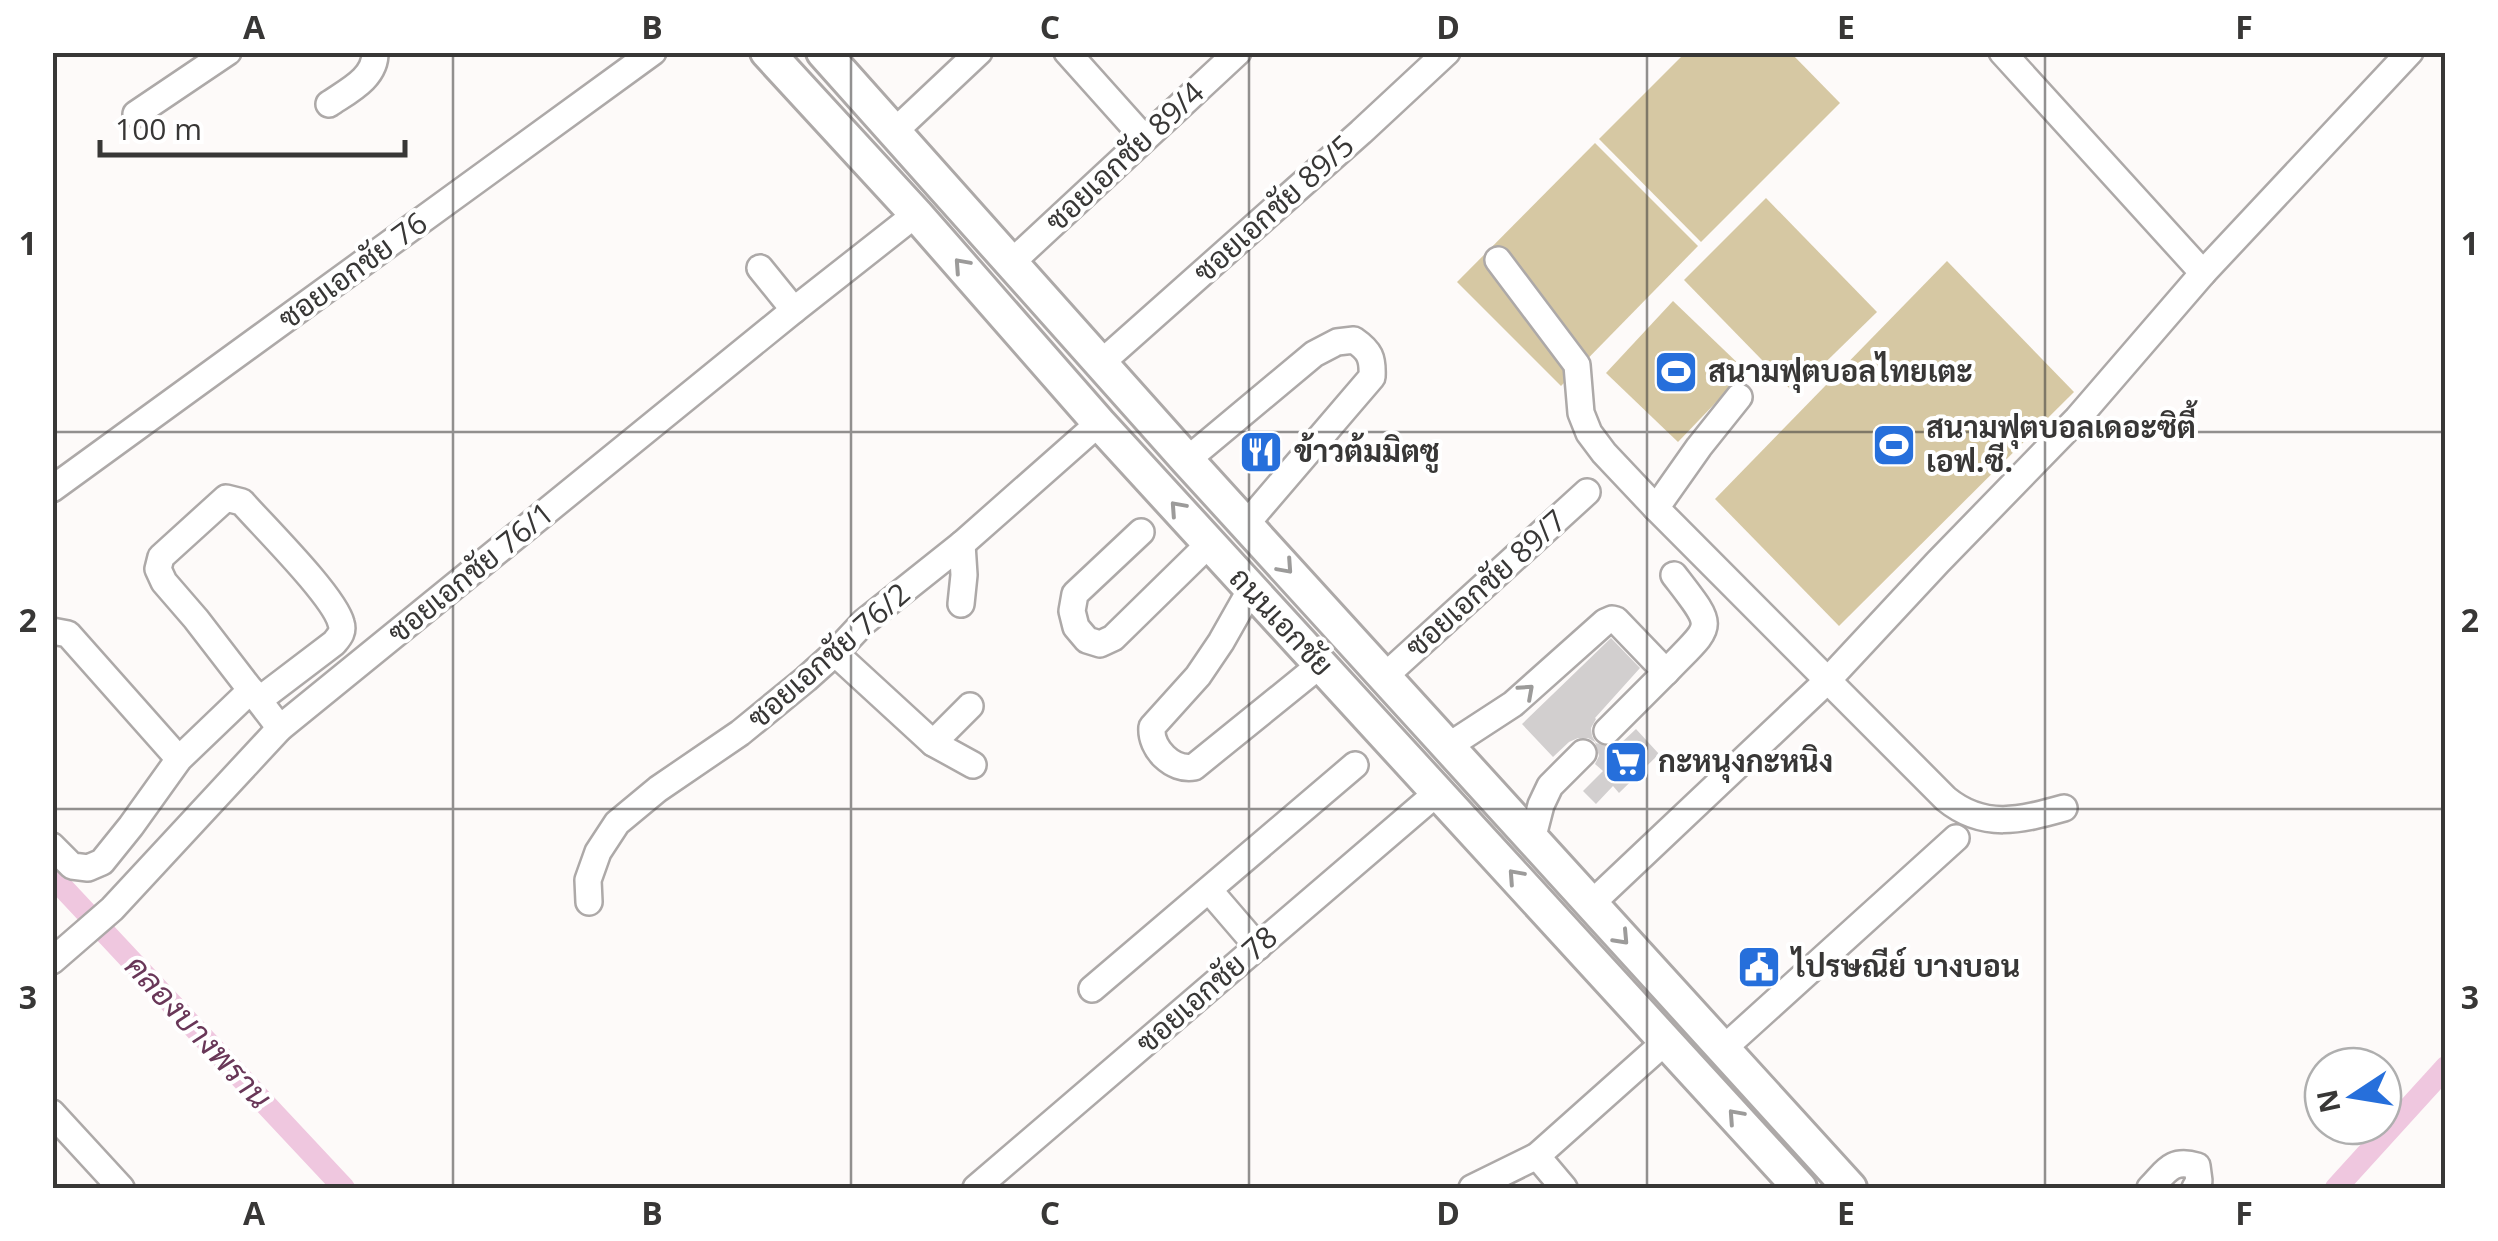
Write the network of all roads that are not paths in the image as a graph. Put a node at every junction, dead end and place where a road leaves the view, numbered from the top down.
1 (228, 52) edge
2 (375, 52) edge
3 (652, 52) edge
4 (767, 52) edge
5 (823, 52) edge
6 (979, 52) edge
7 (1067, 52) edge
8 (1238, 52) edge
9 (1447, 52) edge
10 (2002, 52) edge
11 (2410, 52) edge
12 (329, 104) dead end
13 (136, 114) dead end
14 (895, 131) junction
15 (1144, 138) junction
16 (916, 214) junction
17 (1498, 260) dead end
18 (1012, 262) junction
19 (760, 268) dead end
20 (2203, 273) junction
21 (794, 310) junction
22 (1100, 363) junction
23 (1739, 397) dead end
24 (1100, 423) junction
25 (1187, 460) junction
26 (52, 489) edge
27 (1588, 492) dead end
28 (1656, 508) junction
29 (1247, 523) junction
30 (1141, 532) dead end
31 (962, 544) junction
32 (1210, 544) junction
33 (1674, 575) dead end
34 (1251, 589) junction
35 (961, 604) dead end
36 (52, 631) edge
37 (836, 653) junction
38 (1320, 664) junction
39 (1666, 672) junction
40 (1385, 676) junction
41 (1828, 680) junction
42 (255, 695) junction
43 (970, 706) dead end
44 (280, 728) junction
45 (1607, 731) dead end
46 (932, 744) junction
47 (1447, 746) junction
48 (1583, 753) dead end
49 (179, 759) junction
50 (973, 765) dead end
51 (1355, 765) dead end
52 (1438, 792) junction
53 (2064, 808) dead end
54 (1956, 838) dead end
55 (1532, 840) junction
56 (52, 846) edge
57 (1209, 890) junction
58 (589, 902) dead end
59 (1591, 904) junction
60 (1258, 947) junction
61 (52, 961) edge
62 (1092, 989) dead end
63 (1684, 1007) junction
64 (1663, 1038) junction
65 (1723, 1049) junction
66 (1700, 1078) junction
67 (52, 1113) edge
68 (1536, 1156) junction
69 (122, 1188) edge
70 (976, 1188) edge
71 (1472, 1188) edge
72 (1564, 1188) edge
73 (1800, 1188) edge
74 (1850, 1188) edge
75 (2150, 1188) edge
76 (2195, 1188) edge

1 - 13 street
2 - 12 street
3 - 26 street, ซอยเอกชัย 76
4 - 16 main road, ถนนเอกชัย
5 - 14 main road, ถนนเอกชัย
6 - 14 street
7 - 15 street
8 - 15 street, ซอยเอกชัย 89/4
9 - 22 street, ซอยเอกชัย 89/5
10 - 20 street
11 - 20 street
14 - 18 main road, ถนนเอกชัย
15 - 18 street, ซอยเอกชัย 89/4
16 - 21 street, ซอยเอกชัย 76/1
24 -> 16 main road, ถนนเอกชัย
17 - 28 street
18 - 22 main road, ถนนเอกชัย
19 - 21 street
20 - 41 street
21 - 44 street, ซอยเอกชัย 76/1
22 - 25 main road, ถนนเอกชัย
23 - 28 street
24 - 31 street, ซอยเอกชัย 76/2
32 -> 24 main road, ถนนเอกชัย
25 - 29 main road, ถนนเอกชัย
25 - 29 street
27 - 40 street, ซอยเอกชัย 89/7
28 - 41 street
29 -> 40 main road, ถนนเอกชัย
30 - 32 street
31 - 35 street
31 - 37 street, ซอยเอกชัย 76/2
32 - 34 main road, ถนนเอกชัย
33 - 39 street
34 - 38 main road, ถนนเอกชัย
34 - 38 street
36 - 49 street
37 - 46 street
37 - 58 street, ซอยเอกชัย 76/2
38 - 52 main road, ถนนเอกชัย
39 - 45 street
47 -> 39 street
40 - 47 main road, ถนนเอกชัย
41 - 53 street
41 - 59 street
42 - 42 street
42 - 44 street
42 - 49 street
43 - 46 street
44 - 61 street, ซอยเอกชัย 76/1
46 - 50 street
47 - 55 main road, ถนนเอกชัย
48 - 55 street
49 - 56 street
51 - 57 street
52 - 60 street, ซอยเอกชัย 78
64 -> 52 main road, ถนนเอกชัย
54 - 65 street
55 - 59 main road, ถนนเอกชัย
57 - 60 street
57 - 62 street
59 -> 63 main road, ถนนเอกชัย
60 - 70 street, ซอยเอกชัย 78
63 - 64 main road
63 - 65 main road, ถนนเอกชัย
64 - 66 main road, ถนนเอกชัย
64 - 68 street
65 - 66 main road
65 - 74 main road, ถนนเอกชัย
73 -> 66 main road, ถนนเอกชัย
67 - 69 street
68 - 71 street
68 - 72 street
75 - 76 street

